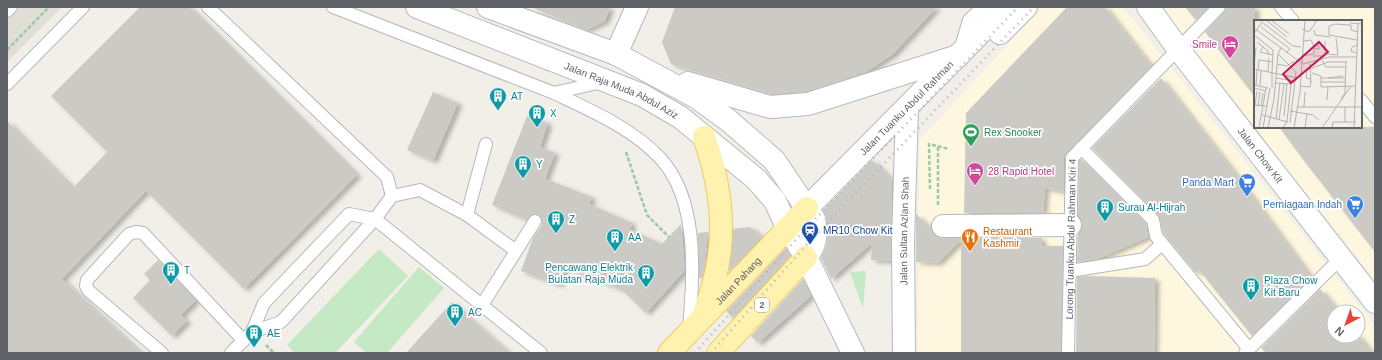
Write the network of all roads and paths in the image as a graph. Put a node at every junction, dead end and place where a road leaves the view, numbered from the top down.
1 (11, 7) edge
2 (49, 7) edge
3 (83, 7) edge
4 (208, 7) edge
5 (333, 7) edge
6 (417, 7) edge
7 (488, 7) edge
8 (637, 7) edge
9 (982, 7) edge
10 (1006, 7) edge
11 (1026, 7) edge
12 (1148, 7) edge
13 (1219, 7) edge
14 (1281, 7) edge
15 (7, 11) edge
16 (1292, 20) edge
17 (7, 50) edge
18 (1179, 50) junction
19 (616, 54) junction
20 (958, 56) junction
21 (606, 81) junction
22 (7, 84) edge
23 (926, 88) junction
24 (554, 93) junction
25 (1362, 101) edge
26 (907, 108) junction
27 (1375, 117) edge
28 (704, 137) junction
29 (486, 144) dead end
30 (938, 146) junction
31 (625, 147) dead end
32 (949, 148) dead end
33 (1081, 148) junction
34 (930, 189) dead end
35 (392, 196) junction
36 (807, 208) junction
37 (466, 215) junction
38 (940, 217) joint
39 (375, 219) junction
40 (534, 221) dead end
41 (1070, 225) junction
42 (787, 227) junction
43 (669, 237) dead end
44 (1162, 244) junction
45 (516, 250) junction
46 (806, 257) junction
47 (1341, 258) junction
48 (1070, 271) junction
49 (1375, 302) edge
50 (482, 304) junction
51 (696, 323) junction
52 (247, 336) junction
53 (1247, 351) edge
54 (162, 353) edge
55 (231, 353) edge
56 (541, 353) edge
57 (669, 353) edge
58 (718, 353) edge
59 (853, 353) edge
60 (904, 353) edge
61 (1068, 353) edge

1 - 15 lane
2 - 17 path
3 - 22 lane
4 - 35 lane
5 - 24 lane
6 - 21 main road, Jalan Raja Muda Abdul Aziz
7 - 19 main road
8 - 19 main road
9 - 20 lane
10 - 20 main road, Jalan Tuanku Abdul Rahman
11 - 23 main road
12 - 18 main road, Jalan Chow Kit
13 - 18 lane, Lorong Tuanku Abdul Rahman Kiri 4
14 - 16 lane
18 - 33 lane, Lorong Tuanku Abdul Rahman Kiri 4
18 - 47 main road, Jalan Chow Kit
19 - 20 main road
19 - 36 main road
20 - 23 main road, Jalan Tuanku Abdul Rahman
21 - 24 lane
21 - 28 main road, Jalan Raja Muda Abdul Aziz
23 - 26 main road, Jalan Tuanku Abdul Rahman
24 - 51 lane
25 - 27 lane
26 - 36 main road, Jalan Tuanku Abdul Rahman
26 - 60 main road, Jalan Sultan Azlan Shah
28 - 42 main road, Jalan Raja Muda Abdul Aziz
28 - 51 main road
29 - 37 lane
30 - 32 path
30 - 34 path
30 - 38 path
31 - 43 path
33 - 41 lane, Lorong Tuanku Abdul Rahman Kiri 4
33 - 44 lane
35 - 37 lane
35 - 39 lane
36 - 42 main road, Jalan Pahang
36 - 46 main road
37 - 45 lane
38 - 41 main road
39 - 50 lane
39 - 52 lane
39 - 52 lane
40 - 45 lane
41 - 48 lane, Lorong Tuanku Abdul Rahman Kiri 4
42 - 46 main road
42 - 51 main road, Jalan Pahang
44 - 48 lane
44 - 53 lane
45 - 50 lane
46 - 58 main road, 2
46 - 59 main road
47 - 49 main road, Jalan Chow Kit
47 - 53 lane
48 - 61 lane, Lorong Tuanku Abdul Rahman Kiri 4
50 - 56 lane
51 - 57 main road, Jalan Pahang
52 - 54 lane
52 - 55 lane

